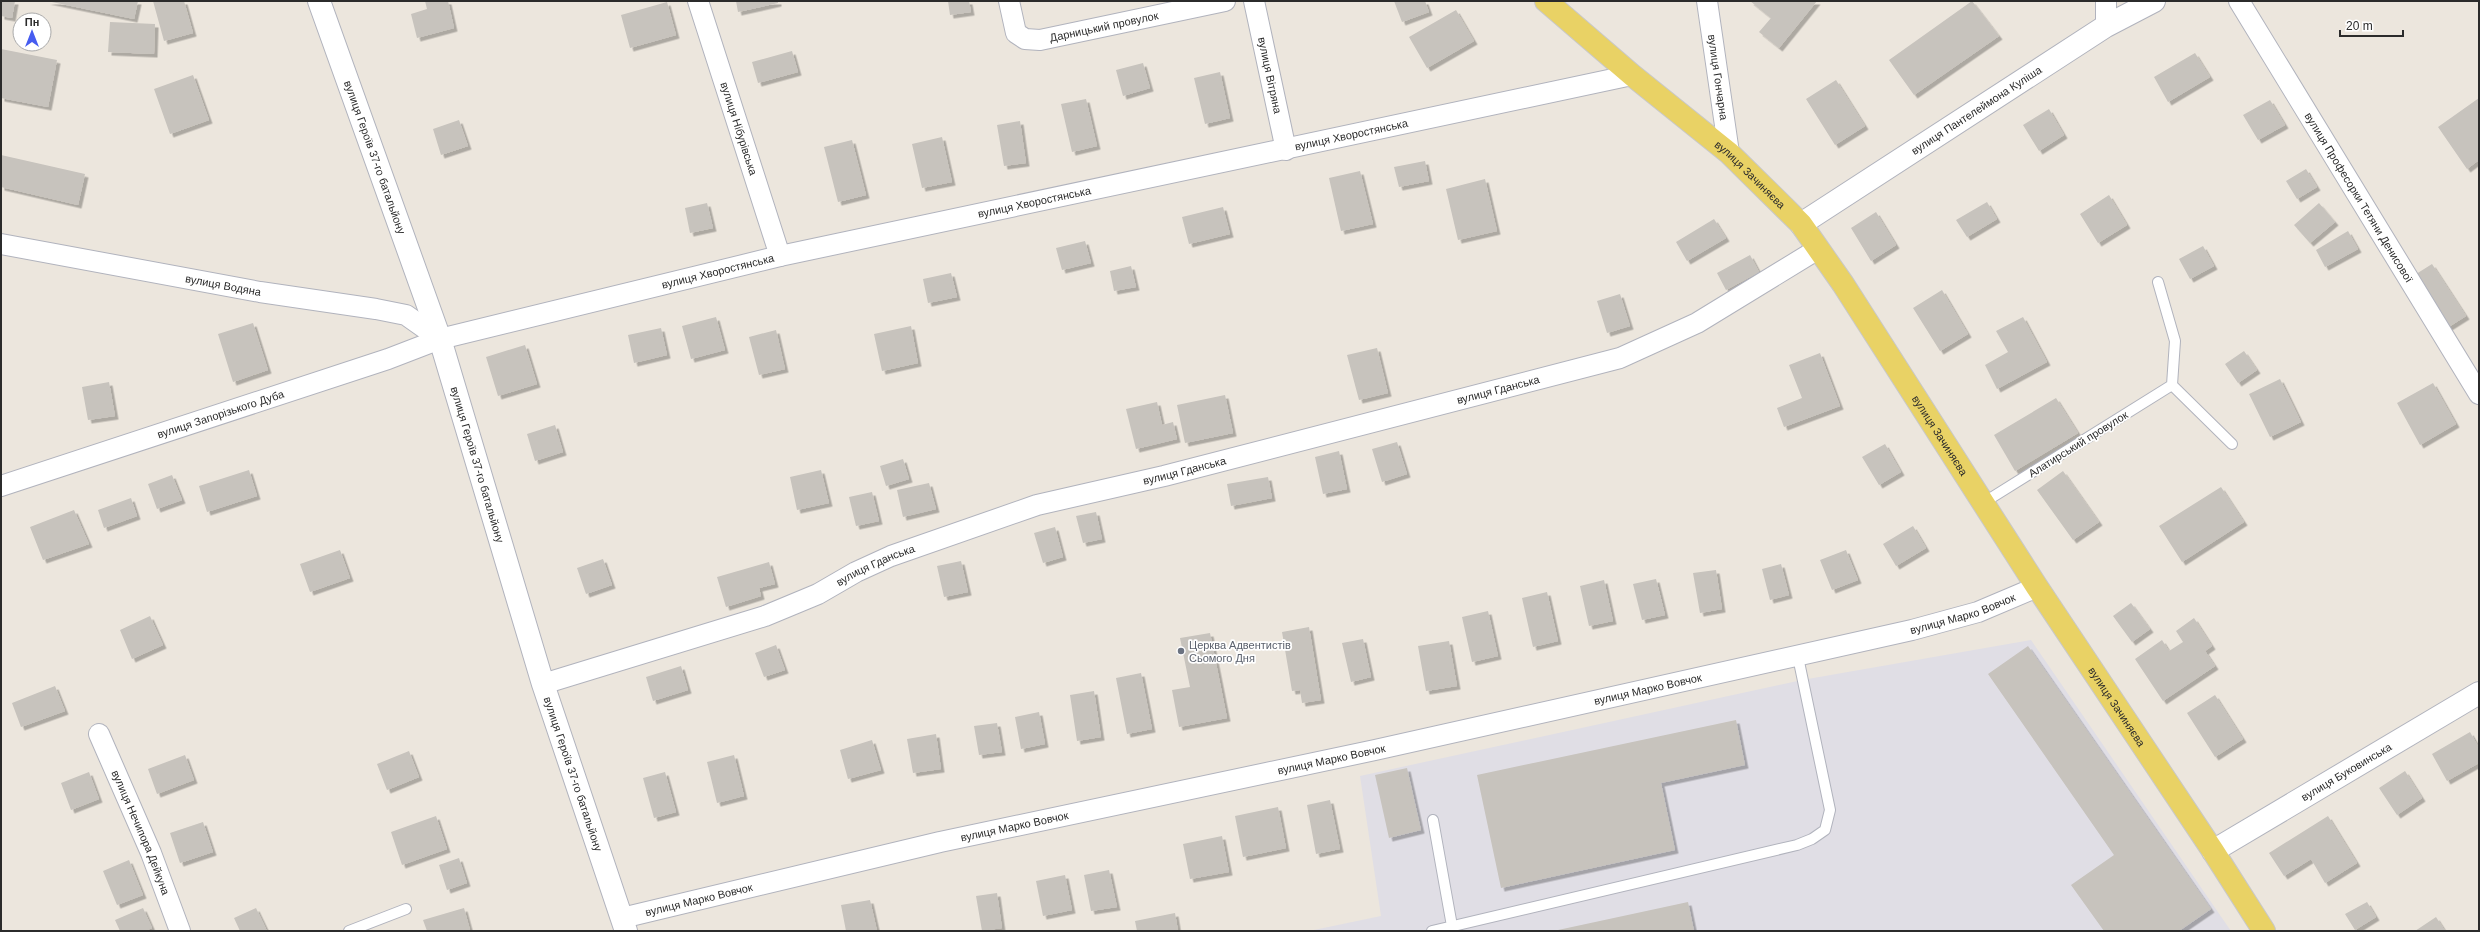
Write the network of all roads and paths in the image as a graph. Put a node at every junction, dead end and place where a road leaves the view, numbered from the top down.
1 (319, 1) edge
2 (698, 1) edge
3 (1009, 1) edge
4 (1224, 1) edge
5 (1254, 1) edge
6 (1546, 1) edge
7 (1707, 1) edge
8 (2106, 1) edge
9 (2154, 1) edge
10 (2239, 1) edge
11 (2106, 26) junction
12 (1632, 75) junction
13 (1286, 150) junction
14 (1730, 153) junction
15 (1801, 224) junction
16 (1, 244) edge
17 (1818, 248) junction
18 (780, 256) junction
19 (2158, 282) dead end
20 (440, 339) junction
21 (2172, 386) junction
22 (2479, 394) edge
23 (2232, 444) dead end
24 (1, 486) edge
25 (1983, 503) junction
26 (2037, 587) junction
27 (1798, 657) junction
28 (543, 684) junction
29 (2479, 693) edge
30 (99, 734) dead end
31 (1433, 820) dead end
32 (2213, 850) junction
33 (406, 909) dead end
34 (624, 925) edge
35 (1452, 926) junction
36 (180, 931) edge
37 (349, 931) edge
38 (1432, 931) edge
39 (2264, 931) edge

1 - 20 street, вулиця Героїв 37-го батальйону
2 - 18 street, вулиця Нібурівська
3 - 4 street, Дарницький провулок
5 - 13 street, вулиця Вітряна
6 - 12 main road, вулиця Зачиняєва
7 - 14 street, вулиця Гончарна
8 - 11 street
9 - 11 street, вулиця Пантелеймона Куліша
10 - 22 street, вулиця Професорки Тетяни Денисової
11 - 15 street, вулиця Пантелеймона Куліша
12 - 13 street, вулиця Хворостянська
12 - 14 main road, вулиця Зачиняєва
13 - 18 street, вулиця Хворостянська
14 - 15 main road, вулиця Зачиняєва
15 - 17 main road, вулиця Зачиняєва
16 - 20 street, вулиця Водяна
17 - 25 main road, вулиця Зачиняєва
17 - 28 street, вулиця Гданська
18 - 20 street, вулиця Хворостянська
19 - 21 lane
20 - 24 street, вулиця Запорізького Дуба
20 - 28 street, вулиця Героїв 37-го батальйону
21 - 23 lane
21 - 25 lane, Алатирський провулок
25 - 26 main road, вулиця Зачиняєва
26 - 27 street, вулиця Марко Вовчок
26 - 32 main road, вулиця Зачиняєва
27 - 34 street, вулиця Марко Вовчок
27 - 35 lane
28 - 34 street, вулиця Героїв 37-го батальйону
29 - 32 street, вулиця Буковинська
30 - 36 street, вулиця Нечипора Дейкуна
31 - 35 lane
32 - 39 main road, вулиця Зачиняєва
33 - 37 lane
35 - 38 lane

